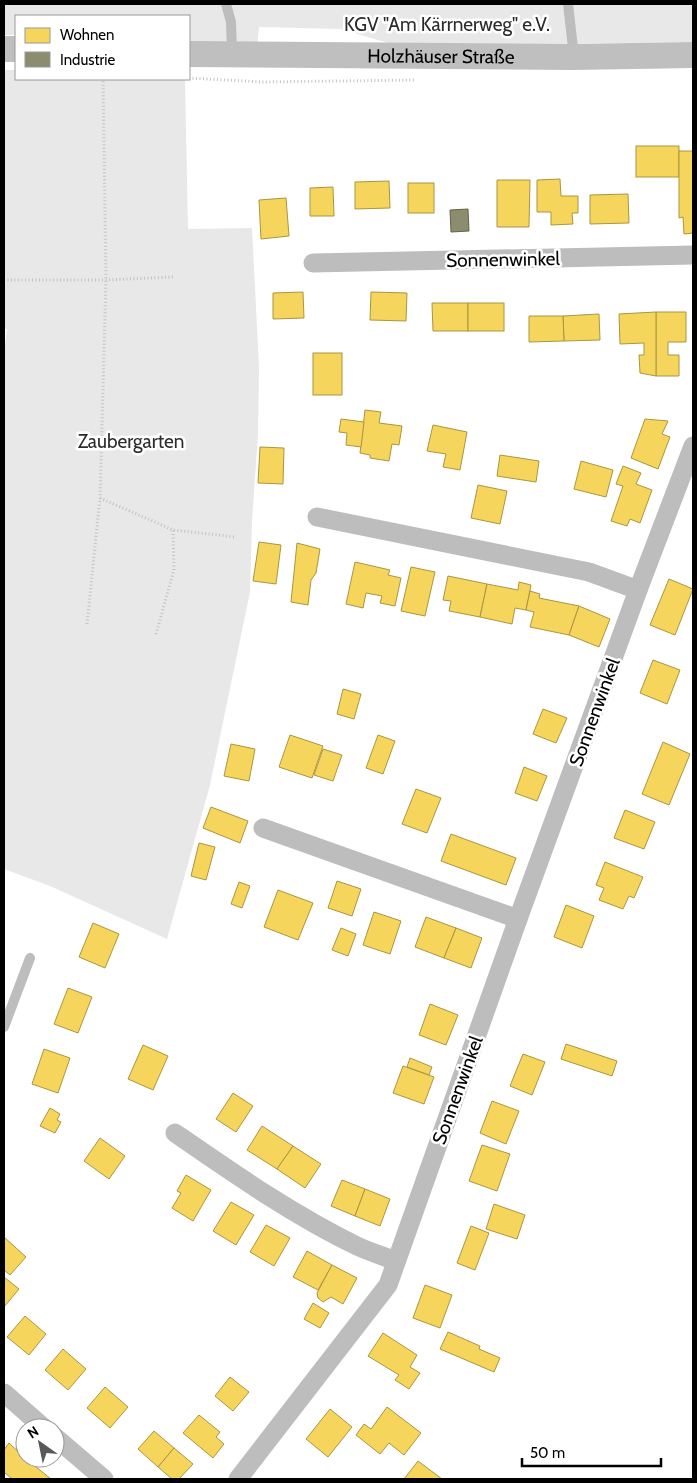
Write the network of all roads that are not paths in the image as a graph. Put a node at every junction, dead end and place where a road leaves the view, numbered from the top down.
1 (226, 4) edge
2 (568, 4) edge
3 (190, 54) edge
4 (232, 54) junction
5 (693, 55) edge
6 (574, 57) junction
7 (693, 255) edge
8 (313, 263) dead end
9 (693, 446) edge
10 (317, 517) dead end
11 (638, 590) junction
12 (263, 828) dead end
13 (518, 919) junction
14 (30, 958) dead end
15 (4, 1027) edge
16 (175, 1133) dead end
17 (396, 1261) junction
18 (4, 1393) edge
19 (33, 1418) edge
20 (65, 1446) edge
21 (104, 1479) edge
22 (238, 1479) edge

1 - 4 lane
2 - 6 lane
3 - 4 main road, Holzhäuser Straße
4 - 6 main road, Holzhäuser Straße
5 - 6 main road, Holzhäuser Straße
7 - 8 street, Sonnenwinkel
9 - 11 street, Sonnenwinkel
10 - 11 street
11 - 13 street, Sonnenwinkel
12 - 13 street
13 - 17 street, Sonnenwinkel
14 - 15 lane
16 - 17 street
17 - 22 street, Sonnenwinkel
18 - 19 street
20 - 21 street

